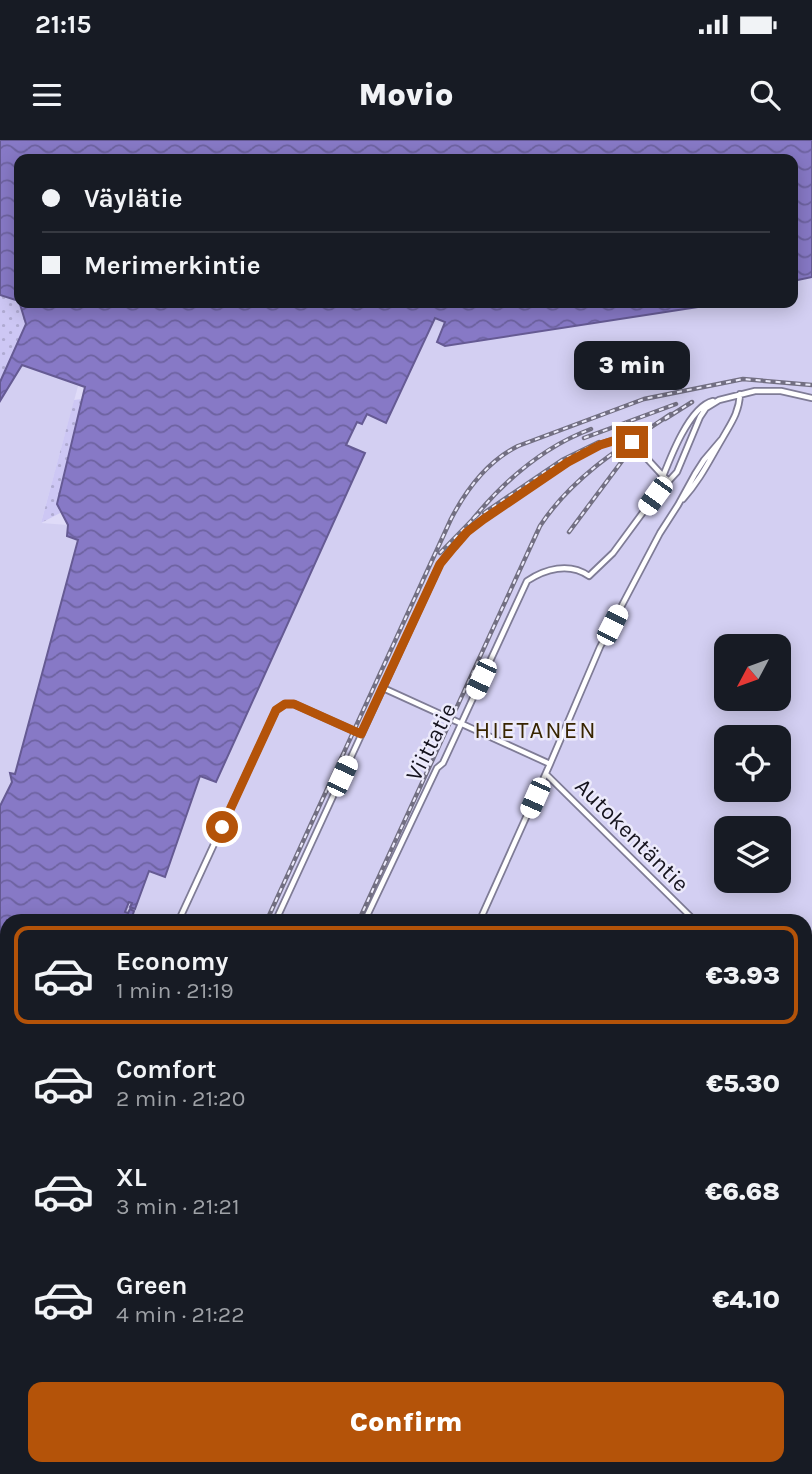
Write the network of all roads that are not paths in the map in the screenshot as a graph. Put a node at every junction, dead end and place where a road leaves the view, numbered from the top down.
1 (740, 394) junction
2 (812, 398) edge
3 (719, 400) junction
4 (721, 440) junction
5 (663, 476) junction
6 (669, 481) junction
7 (655, 496) junction
8 (678, 505) junction
9 (383, 688) junction
10 (461, 723) junction
11 (361, 734) junction
12 (550, 764) junction
13 (546, 774) junction
14 (182, 914) edge
15 (279, 914) edge
16 (368, 914) edge
17 (483, 914) edge
18 (688, 914) edge

1 - 2 street, Viittatie
1 - 3 street, Viittatie
1 - 4 street
3 - 5 street, Viittatie
3 - 6 street, Viittatie
4 - 8 street
4 - 8 street
5 - 6 street
5 - 7 street, Viittatie
5 - 9 street
6 - 7 street, Viittatie
7 - 10 street, Viittatie
8 - 12 street
9 - 10 street
9 - 11 street
10 - 12 street
10 - 16 street, Viittatie
11 - 14 street
11 - 15 street
12 - 13 street
13 - 17 street
13 - 18 street, Autokentäntie

